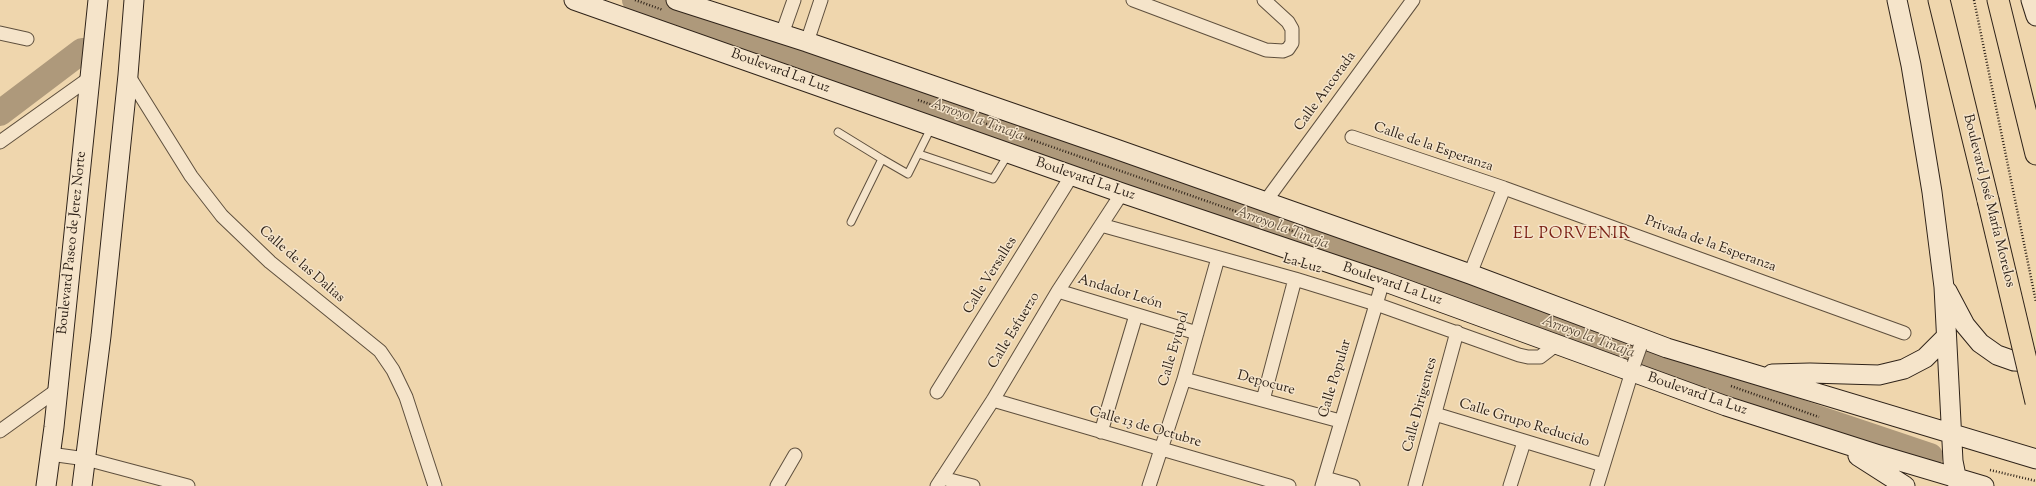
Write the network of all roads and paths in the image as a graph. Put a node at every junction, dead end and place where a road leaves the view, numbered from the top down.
1 (98, 0) edge
2 (134, 0) edge
3 (574, 0) edge
4 (636, 0) edge
5 (794, 0) edge
6 (821, 0) edge
7 (1133, 0) edge
8 (1264, 0) edge
9 (1413, 0) edge
10 (1897, 0) edge
11 (1939, 0) edge
12 (1974, 0) edge
13 (1998, 0) edge
14 (2031, 0) edge
15 (671, 5) edge
16 (2036, 16) edge
17 (0, 33) edge
18 (782, 34) junction
19 (27, 39) dead end
20 (807, 42) junction
21 (128, 75) junction
22 (91, 77) junction
23 (914, 98) dead end
24 (932, 126) junction
25 (838, 132) dead end
26 (1352, 137) dead end
27 (0, 142) edge
28 (1009, 153) junction
29 (919, 154) junction
30 (2036, 154) edge
31 (882, 159) junction
32 (1072, 175) junction
33 (1504, 188) junction
34 (1122, 193) junction
35 (1265, 202) junction
36 (851, 222) dead end
37 (1102, 225) junction
38 (1298, 233) dead end
39 (1218, 258) junction
40 (1470, 274) junction
41 (1294, 278) junction
42 (1383, 281) junction
43 (1944, 287) junction
44 (1058, 291) junction
45 (2036, 302) edge
46 (1376, 304) junction
47 (1136, 315) junction
48 (1457, 332) junction
49 (1197, 333) junction
50 (1904, 333) dead end
51 (1946, 337) junction
52 (1641, 343) junction
53 (1557, 344) junction
54 (2036, 362) edge
55 (1633, 368) junction
56 (1756, 375) junction
57 (1184, 379) junction
58 (1727, 384) dead end
59 (57, 390) junction
60 (937, 392) dead end
61 (993, 400) junction
62 (1264, 400) junction
63 (2036, 402) edge
64 (1435, 414) junction
65 (1825, 419) dead end
66 (1340, 421) junction
67 (0, 431) edge
68 (1101, 432) junction
69 (1952, 433) junction
70 (1524, 442) junction
71 (1836, 442) junction
72 (1161, 448) junction
73 (50, 454) junction
74 (795, 455) dead end
75 (86, 459) junction
76 (2036, 459) edge
77 (1603, 465) junction
78 (939, 482) edge
79 (1323, 482) edge
80 (1957, 483) edge
81 (46, 486) edge
82 (82, 486) edge
83 (188, 486) edge
84 (435, 486) edge
85 (777, 486) edge
86 (973, 486) edge
87 (1149, 486) edge
88 (1289, 486) edge
89 (1353, 486) edge
90 (1415, 486) edge
91 (1510, 486) edge
92 (1598, 486) edge
93 (1905, 486) edge
94 (1984, 486) edge

1 - 22 main road, Boulevard Paseo de Jerez Norte
2 - 21 main road
3 - 24 main road, Boulevard La Luz
4 - 15 path
5 - 18 street
6 - 20 street
7 - 8 street
9 - 35 street, Calle Ancorada
10 - 43 main road
11 - 63 main road, Boulevard José María Morelos, bridge
12 - 45 path
13 - 30 main road
14 - 16 main road
15 - 18 main road
17 - 19 street
18 - 20 main road
20 - 35 main road
21 - 75 main road
21 - 84 street, Calle de las Dalias
22 - 27 street
22 - 59 main road, Boulevard Paseo de Jerez Norte
23 - 38 path
24 - 28 main road, Boulevard La Luz
24 - 29 lane
25 - 31 lane
26 - 33 street, Calle de la Esperanza
28 - 29 lane
28 - 32 main road, Boulevard La Luz
29 - 31 lane
31 - 36 lane
32 - 34 main road, Boulevard La Luz
32 - 60 street, Calle Versalles
33 - 40 street
33 - 50 street, Privada de la Esperanza
34 - 37 street, Calle Esfuerzo
34 - 42 main road, Boulevard La Luz
35 - 40 main road
37 - 39 street, La Luz
37 - 44 street, Calle Esfuerzo
39 - 41 street, La Luz
39 - 49 street, Calle Eyupol
40 - 52 main road
41 - 46 street, La Luz
41 - 62 street
42 - 46 street, Calle Popular
42 - 53 main road, Boulevard La Luz
43 - 51 main road
43 - 54 main road
44 - 47 street, Andador León
44 - 61 street, Calle Esfuerzo
46 - 48 street, La Luz
46 - 66 street, Calle Popular
47 - 49 street, Andador León
47 - 68 street
48 - 53 street, La Luz
48 - 64 street, Calle Dirigentes
49 - 57 street, Calle Eyupol
51 - 56 main road
51 - 69 main road
52 - 55 street, bridge
52 - 56 main road
53 - 55 main road, Boulevard La Luz
55 - 71 main road, Boulevard La Luz
55 - 77 street
56 - 69 main road
57 - 62 street, Depocure
57 - 72 street, Calle Eyupol
58 - 65 path
59 - 67 street
59 - 73 main road, Boulevard Paseo de Jerez Norte
61 - 68 street, Calle 13 de Octubre
61 - 78 street, Calle Esfuerzo
62 - 66 street, Depocure
64 - 70 street, Calle Grupo Reducido
64 - 90 street, Calle Dirigentes
66 - 79 street, Calle Popular
68 - 72 street, Calle 13 de Octubre
69 - 76 main road
69 - 80 main road
70 - 77 street, Calle Grupo Reducido
70 - 91 street
71 - 80 main road, Boulevard La Luz
71 - 93 main road
72 - 87 street, Calle Eyupol
72 - 88 street, Calle 13 de Octubre
73 - 75 street
73 - 81 main road, Boulevard Paseo de Jerez Norte
74 - 85 street
75 - 82 main road
75 - 83 street
77 - 92 street
78 - 86 street
79 - 89 street
80 - 94 main road, Boulevard La Luz

